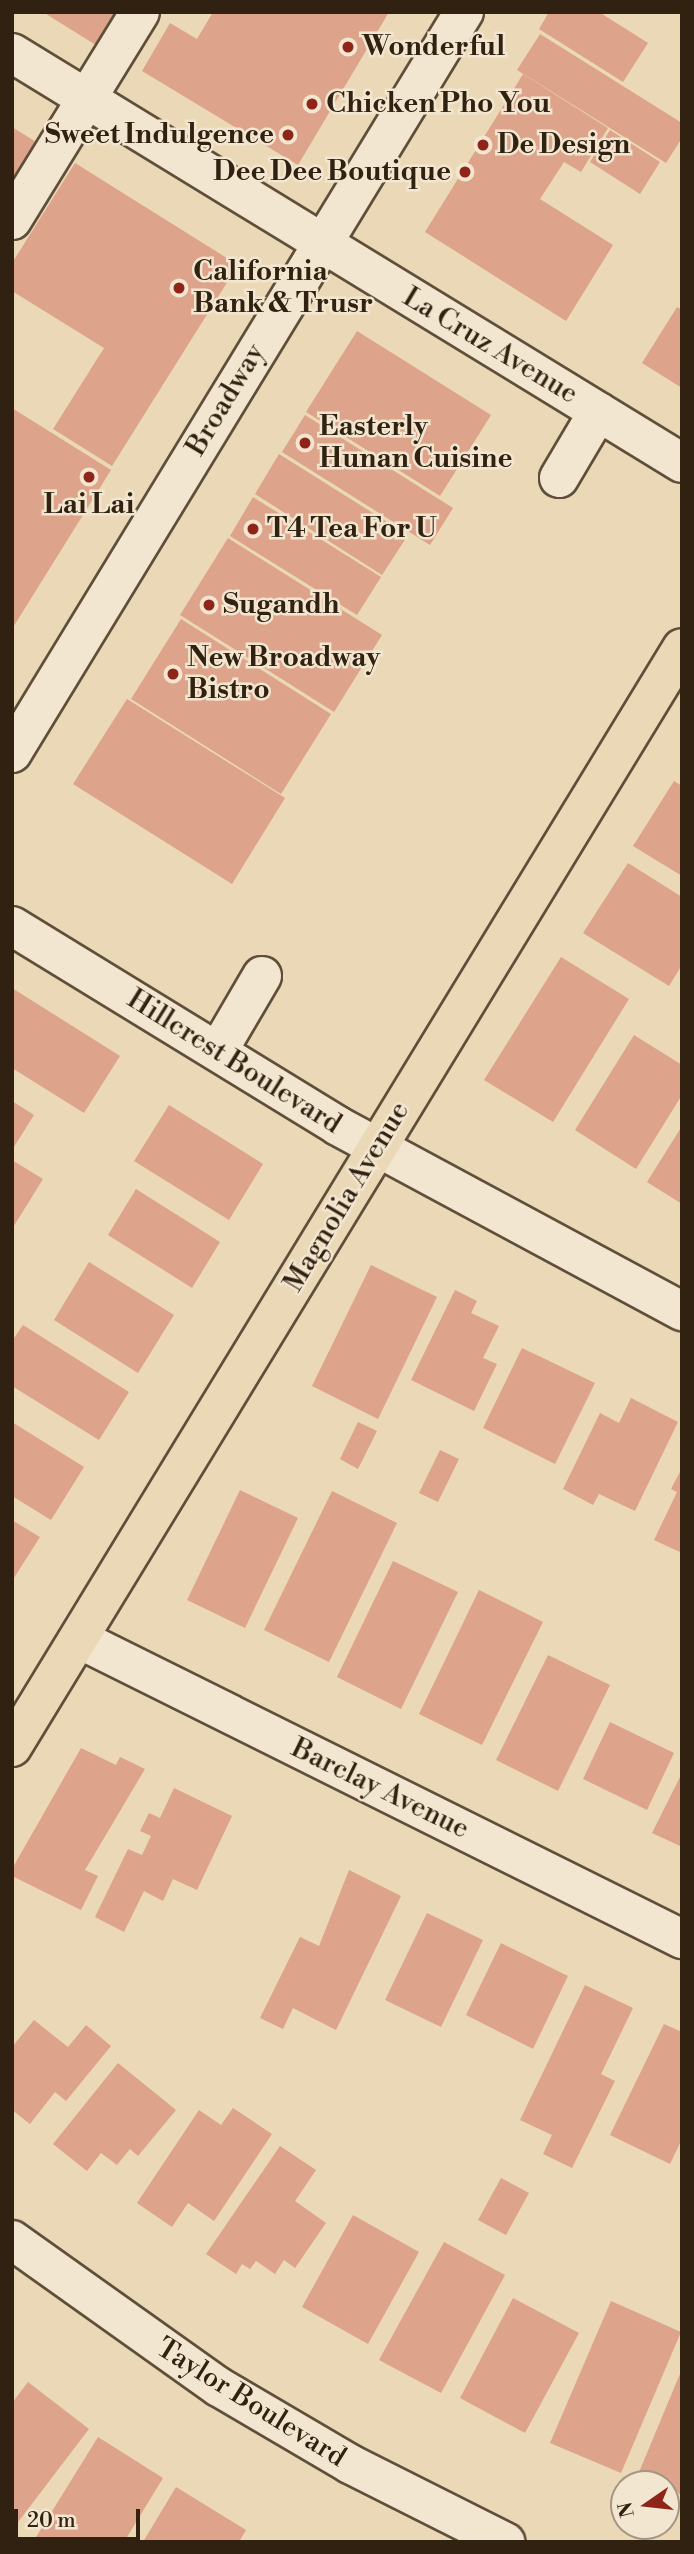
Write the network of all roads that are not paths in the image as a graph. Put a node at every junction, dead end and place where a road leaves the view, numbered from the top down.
1 (140, 12) edge
2 (464, 12) edge
3 (12, 53) edge
4 (87, 99) junction
5 (12, 220) edge
6 (322, 243) junction
7 (598, 412) junction
8 (682, 463) edge
9 (559, 478) dead end
10 (682, 648) edge
11 (12, 753) edge
12 (12, 926) edge
13 (262, 976) dead end
14 (218, 1051) junction
15 (377, 1148) junction
16 (682, 1311) edge
17 (79, 1639) junction
18 (12, 1747) edge
19 (682, 1939) edge
20 (12, 2240) edge
21 (505, 2542) edge

1 - 4 street
2 - 6 street, Broadway
3 - 4 street, La Cruz Avenue
4 - 5 street
4 - 6 street, La Cruz Avenue
6 - 7 street, La Cruz Avenue
6 - 11 street, Broadway
7 - 8 street, La Cruz Avenue
7 - 9 street
10 - 15 main road, Magnolia Avenue
12 - 14 street, Hillcrest Boulevard
13 - 14 street
14 - 15 street, Hillcrest Boulevard
15 - 16 street, Hillcrest Boulevard
15 - 17 main road, Magnolia Avenue
17 - 18 main road, Magnolia Avenue
17 - 19 street, Barclay Avenue
20 - 21 street, Taylor Boulevard

